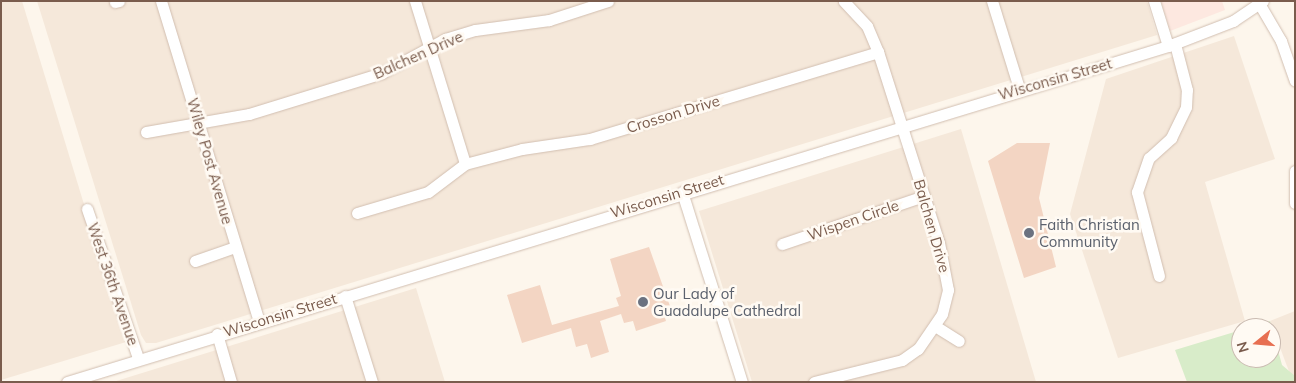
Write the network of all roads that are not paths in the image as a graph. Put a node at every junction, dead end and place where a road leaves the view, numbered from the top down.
1 (161, 1) edge
2 (415, 1) edge
3 (608, 1) edge
4 (844, 1) edge
5 (992, 1) edge
6 (1154, 1) edge
7 (1261, 3) edge
8 (1171, 45) junction
9 (429, 47) junction
10 (878, 52) junction
11 (1295, 81) edge
12 (1019, 88) junction
13 (200, 125) junction
14 (901, 125) junction
15 (146, 132) dead end
16 (465, 164) junction
17 (1295, 171) edge
18 (682, 192) junction
19 (924, 196) junction
20 (1295, 203) edge
21 (87, 209) dead end
22 (357, 213) dead end
23 (782, 244) dead end
24 (235, 247) junction
25 (195, 261) dead end
26 (1159, 276) dead end
27 (345, 296) junction
28 (259, 321) junction
29 (935, 326) junction
30 (217, 334) junction
31 (959, 341) dead end
32 (138, 358) junction
33 (67, 382) edge
34 (232, 382) edge
35 (372, 382) edge
36 (742, 382) edge
37 (814, 382) edge

1 - 13 street, Wiley Post Avenue
2 - 9 street
3 - 9 street, Balchen Drive
4 - 10 street, Balchen Drive
5 - 12 street
6 - 8 street
7 - 8 street, Wisconsin Street
7 - 11 street
8 - 12 street, Wisconsin Street
8 - 26 street
9 - 13 street, Balchen Drive
9 - 16 street
10 - 14 street, Balchen Drive
10 - 16 street, Crosson Drive
12 - 14 street, Wisconsin Street
13 - 15 street, Balchen Drive
13 - 24 street, Wiley Post Avenue
14 - 18 street, Wisconsin Street
14 - 19 street, Balchen Drive
16 - 22 street
17 - 20 street
18 - 27 street, Wisconsin Street
18 - 36 street
19 - 23 street, Wispen Circle
19 - 29 street, Balchen Drive
21 - 32 street, West 36th Avenue
24 - 25 street
24 - 28 street, Wiley Post Avenue
27 - 28 street, Wisconsin Street
27 - 35 street
28 - 30 street, Wisconsin Street
29 - 31 street
29 - 37 street, Balchen Drive
30 - 32 street, Wisconsin Street
30 - 34 street
32 - 33 street, Wisconsin Street

